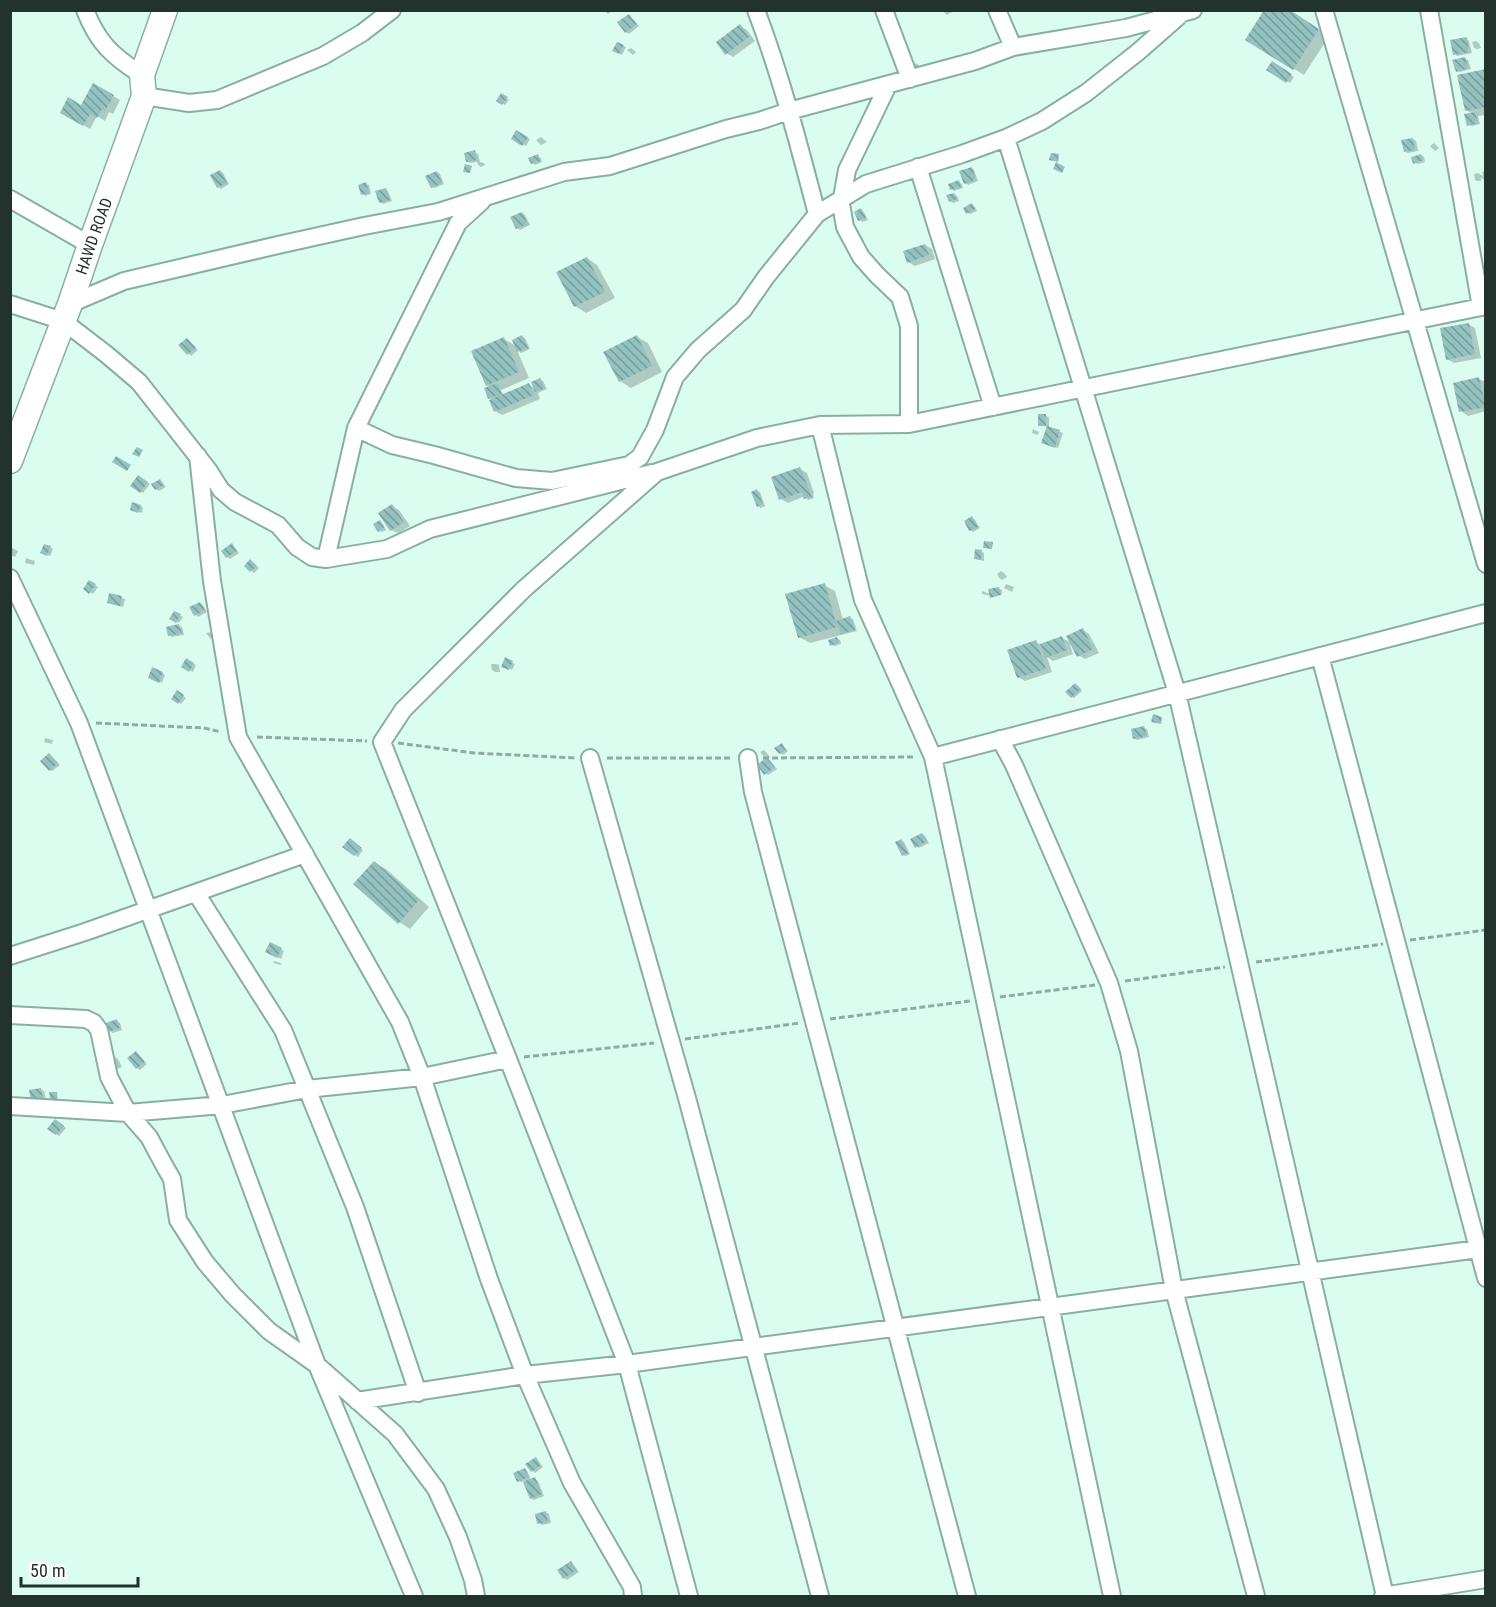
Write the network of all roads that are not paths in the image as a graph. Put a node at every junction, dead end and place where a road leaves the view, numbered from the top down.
1 (85, 10) edge
2 (165, 10) edge
3 (392, 10) edge
4 (756, 10) edge
5 (884, 10) edge
6 (997, 10) edge
7 (1324, 10) edge
8 (1429, 10) edge
9 (1187, 12) edge
10 (1013, 47) junction
11 (910, 79) junction
12 (143, 85) junction
13 (888, 85) junction
14 (789, 111) junction
15 (1006, 138) junction
16 (918, 167) junction
17 (484, 198) junction
18 (10, 199) edge
19 (842, 199) junction
20 (817, 214) junction
21 (90, 245) junction
22 (10, 304) edge
23 (1483, 306) edge
24 (66, 312) junction
25 (1414, 321) junction
26 (1083, 388) junction
27 (993, 407) junction
28 (909, 424) junction
29 (820, 425) junction
30 (356, 428) junction
31 (11, 455) edge
32 (198, 456) junction
33 (657, 472) junction
34 (326, 559) junction
35 (1485, 564) edge
36 (10, 578) edge
37 (1485, 613) edge
38 (1320, 656) junction
39 (1178, 693) junction
40 (999, 739) junction
41 (933, 757) junction
42 (590, 758) road end
43 (748, 758) road end
44 (305, 854) junction
45 (196, 893) junction
46 (149, 908) junction
47 (10, 956) edge
48 (10, 1015) edge
49 (508, 1059) junction
50 (422, 1077) junction
51 (307, 1089) junction
52 (222, 1105) junction
53 (10, 1106) edge
54 (128, 1113) junction
55 (1482, 1249) edge
56 (1310, 1272) junction
57 (1485, 1278) edge
58 (1174, 1290) junction
59 (1050, 1307) junction
60 (896, 1328) junction
61 (753, 1347) junction
62 (318, 1365) junction
63 (627, 1365) junction
64 (525, 1375) junction
65 (418, 1393) junction
66 (357, 1401) junction
67 (1485, 1580) edge
68 (414, 1596) edge
69 (476, 1596) edge
70 (633, 1596) edge
71 (688, 1596) edge
72 (820, 1596) edge
73 (968, 1596) edge
74 (1112, 1596) edge
75 (1256, 1596) edge
76 (1384, 1596) edge

1 - 12 street
2 - 12 main road, HAWD ROAD
3 - 12 street
4 - 14 street
5 - 11 street
6 - 10 street
7 - 25 street
8 - 23 street
9 - 10 street
9 - 15 street
10 - 11 street
11 - 13 street
12 - 21 main road, HAWD ROAD
13 - 14 street
13 - 19 street
14 - 17 street
14 - 20 street
15 - 16 street
15 - 26 street
16 - 19 street
16 - 27 street
17 - 24 street
17 - 30 street
18 - 21 street
19 - 20 street
19 - 28 street
20 - 30 street
21 - 24 main road, HAWD ROAD
22 - 24 street
23 - 25 street
24 - 31 main road, HAWD ROAD
24 - 32 street
25 - 26 street
25 - 35 street
26 - 27 street
26 - 39 street
27 - 28 street
28 - 29 street
29 - 33 street
29 - 41 street
30 - 34 street
32 - 34 street
32 - 44 street
33 - 34 street
33 - 49 street
36 - 46 street
37 - 38 street
38 - 39 street
38 - 55 street
39 - 40 street
39 - 56 street
40 - 41 street
40 - 58 street
41 - 59 street
42 - 61 street
43 - 60 street
44 - 45 street
44 - 50 street
45 - 46 street
45 - 51 street
46 - 47 street
46 - 52 street
48 - 54 street
49 - 50 street
49 - 63 street
50 - 51 street
50 - 64 street
51 - 52 street
51 - 65 street
52 - 54 street
52 - 62 street
53 - 54 street
54 - 62 street
55 - 56 street
55 - 57 street
56 - 58 street
56 - 76 street
58 - 59 street
58 - 75 street
59 - 60 street
59 - 74 street
60 - 61 street
60 - 73 street
61 - 63 street
61 - 72 street
62 - 66 street
62 - 68 street
63 - 64 street
63 - 71 street
64 - 65 street
64 - 70 street
65 - 66 street
66 - 69 street
67 - 76 street

